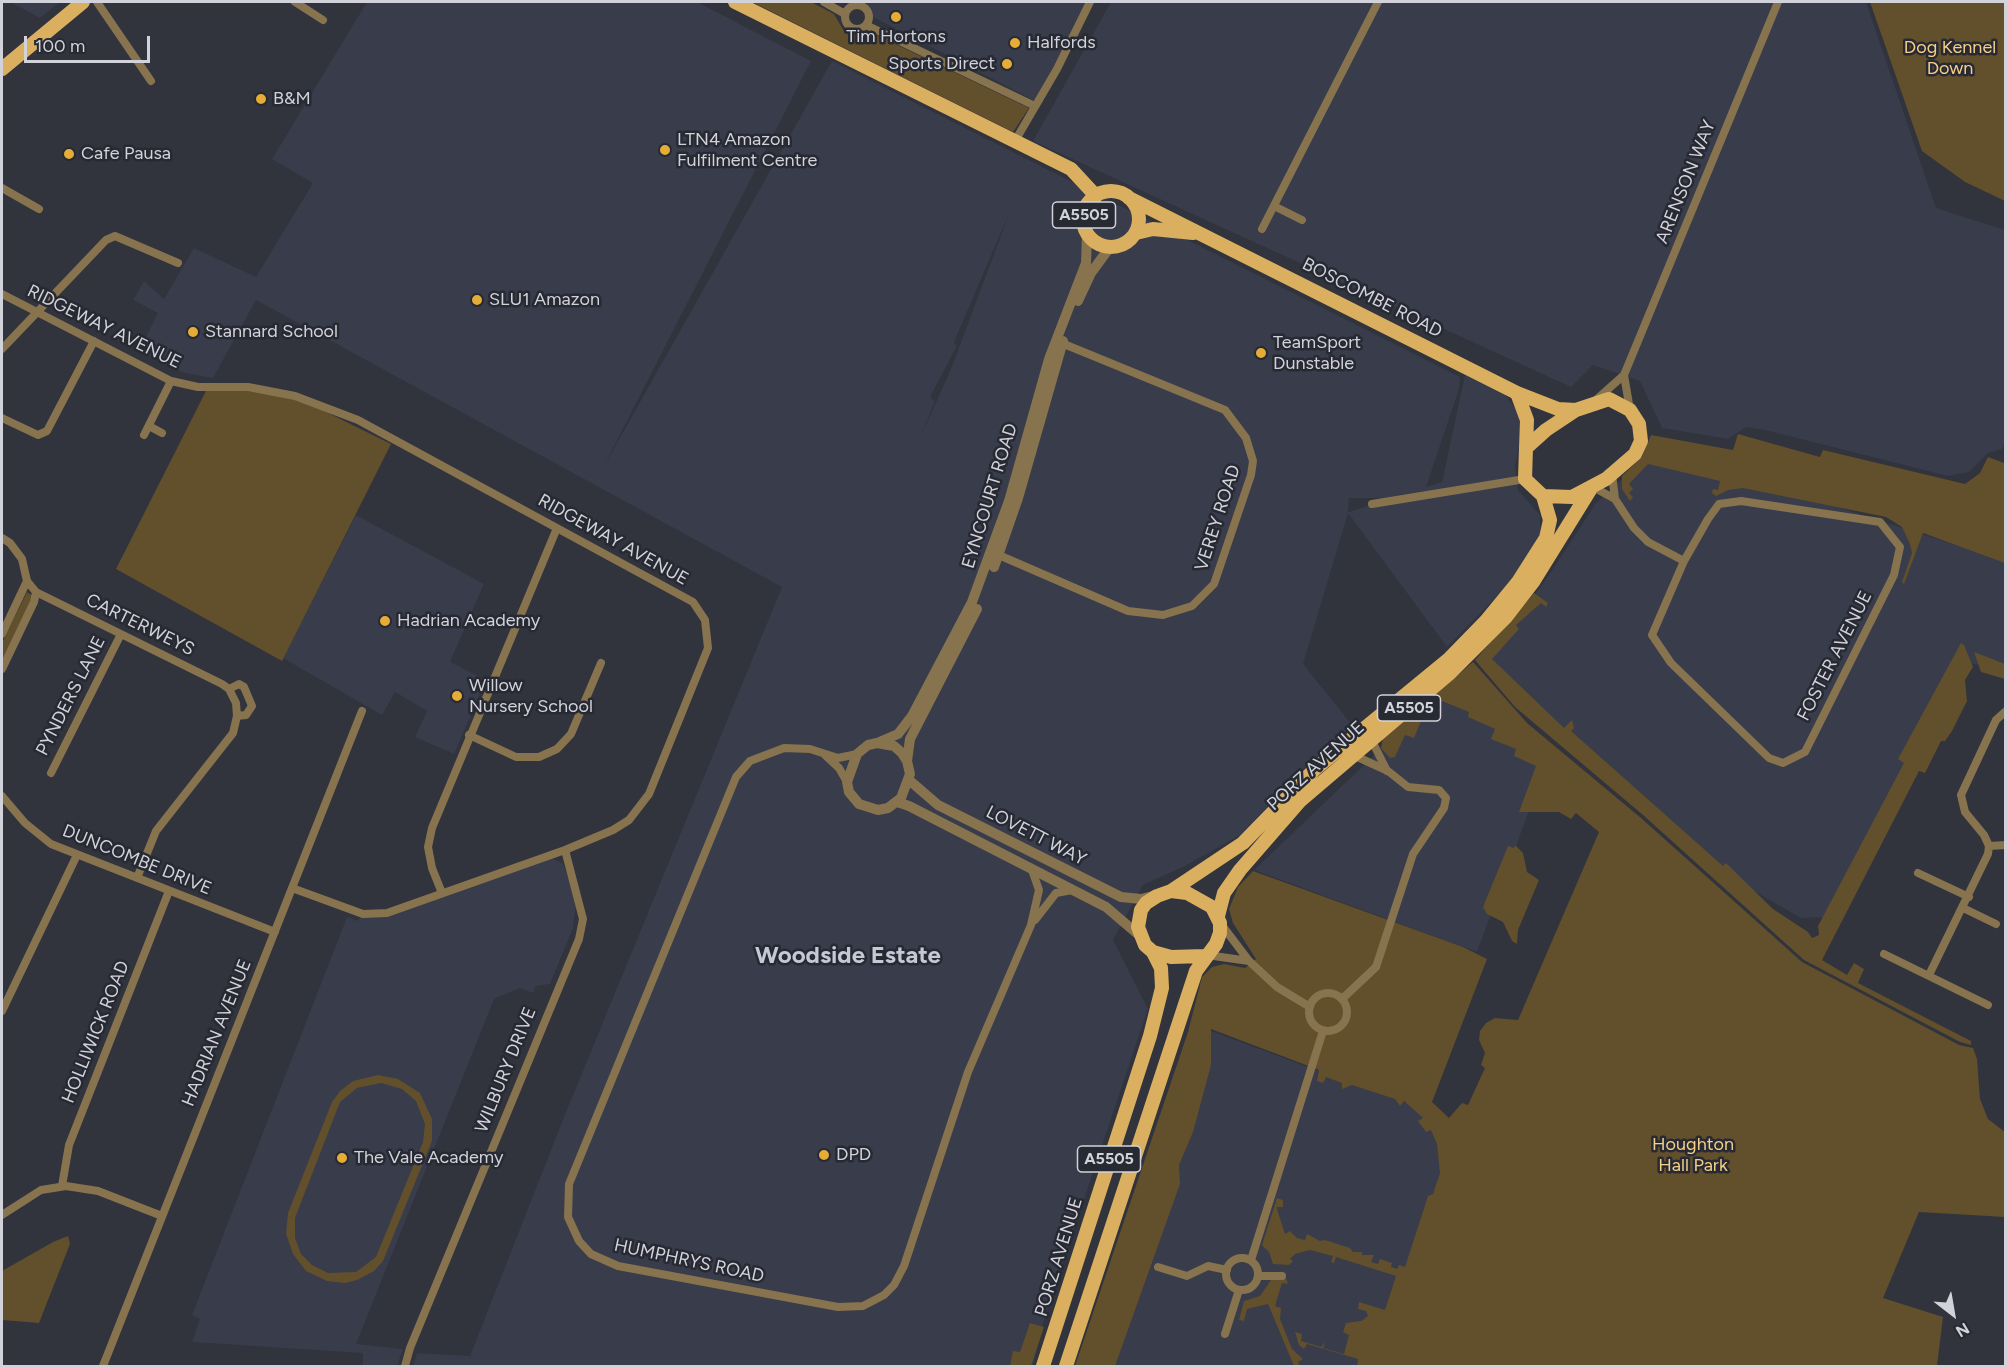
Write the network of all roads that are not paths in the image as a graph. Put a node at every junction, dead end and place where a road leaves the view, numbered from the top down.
1 (83, 2) edge
2 (97, 2) edge
3 (294, 2) edge
4 (735, 2) edge
5 (824, 2) edge
6 (1090, 2) edge
7 (1378, 2) edge
8 (1778, 2) edge
9 (845, 14) junction
10 (323, 20) dead end
11 (866, 25) junction
12 (2, 69) edge
13 (152, 81) dead end
14 (1035, 106) junction
15 (1015, 141) junction
16 (2, 188) edge
17 (1096, 196) junction
18 (1129, 198) junction
19 (1274, 206) junction
20 (39, 208) dead end
21 (1302, 220) dead end
22 (1262, 229) dead end
23 (1136, 233) junction
24 (1088, 234) junction
25 (1210, 236) junction
26 (1110, 247) junction
27 (178, 263) dead end
28 (2, 294) edge
29 (36, 312) junction
30 (94, 341) junction
31 (1059, 342) junction
32 (2, 349) edge
33 (1624, 375) junction
34 (171, 381) junction
35 (1517, 393) junction
36 (1592, 403) junction
37 (1576, 410) junction
38 (1630, 410) junction
39 (2, 418) edge
40 (149, 426) junction
41 (162, 433) dead end
42 (144, 435) dead end
43 (1526, 448) junction
44 (1612, 474) junction
45 (1525, 479) junction
46 (1592, 488) junction
47 (1543, 496) junction
48 (1615, 499) junction
49 (1371, 504) dead end
50 (556, 528) junction
51 (2, 538) edge
52 (996, 554) junction
53 (1684, 561) junction
54 (27, 581) junction
55 (36, 592) junction
56 (2, 634) edge
57 (121, 634) junction
58 (601, 663) dead end
59 (2, 669) edge
60 (229, 689) junction
61 (362, 711) dead end
62 (2006, 711) edge
63 (237, 716) junction
64 (469, 735) junction
65 (1371, 739) junction
66 (877, 743) junction
67 (823, 753) junction
68 (857, 754) junction
69 (1353, 754) junction
70 (907, 761) junction
71 (1388, 771) junction
72 (51, 774) dead end
73 (909, 780) junction
74 (848, 782) junction
75 (2, 796) edge
76 (897, 802) junction
77 (2006, 845) edge
78 (1989, 846) junction
79 (565, 850) junction
80 (77, 855) junction
81 (1032, 870) junction
82 (1918, 873) dead end
83 (137, 879) junction
84 (292, 888) junction
85 (1073, 890) junction
86 (169, 891) junction
87 (1171, 891) junction
88 (442, 893) junction
89 (1157, 896) junction
90 (1969, 897) junction
91 (1964, 908) junction
92 (1219, 920) junction
93 (1996, 924) dead end
94 (1031, 925) junction
95 (275, 932) junction
96 (1140, 936) junction
97 (1153, 952) junction
98 (1884, 954) dead end
99 (1206, 956) junction
100 (1250, 961) junction
101 (1929, 975) junction
102 (1342, 999) junction
103 (1988, 1005) dead end
104 (1310, 1006) junction
105 (2, 1011) edge
106 (1323, 1031) junction
107 (62, 1186) junction
108 (2, 1215) edge
109 (162, 1216) junction
110 (1251, 1260) junction
111 (1158, 1267) dead end
112 (1227, 1270) junction
113 (1258, 1276) junction
114 (1282, 1276) dead end
115 (1239, 1290) junction
116 (1225, 1334) dead end
117 (103, 1366) edge
118 (405, 1366) edge
119 (1044, 1366) edge
120 (1066, 1366) edge

1 - 12 main road
2 - 13 street
3 - 10 street
4 - 15 main road, A5505
5 - 9 street
6 - 14 street
7 - 19 street
8 - 33 street, ARENSON WAY
9 - 11 street
9 - 11 street
11 - 14 street
14 - 15 street
15 - 17 main road, A5505
16 - 20 street
17 - 18 main road, A5505
17 - 24 main road, A5505
18 - 23 main road, A5505
18 - 25 main road, BOSCOMBE ROAD / A5505
19 - 21 street
19 - 22 street
23 - 25 main road, BOSCOMBE ROAD / A5505
23 - 26 main road, A5505
24 - 26 main road, A5505
24 - 31 street, EYNCOURT ROAD
25 - 35 main road, BOSCOMBE ROAD / A5505
26 - 31 street, EYNCOURT ROAD
27 - 29 street
28 - 29 street, RIDGEWAY AVENUE
29 - 30 street, RIDGEWAY AVENUE
29 - 32 street
30 - 34 street, RIDGEWAY AVENUE
30 - 39 street
31 - 52 street, EYNCOURT ROAD
31 - 52 street, VEREY ROAD
33 - 36 street, ARENSON WAY
33 - 38 street
34 - 40 street
34 - 50 street, RIDGEWAY AVENUE
35 - 37 main road, BOSCOMBE ROAD / A5505
35 - 43 main road
36 - 37 main road
36 - 38 main road
37 - 43 main road
38 - 44 main road, A5505
40 - 41 street
40 - 42 street
43 - 45 main road
44 - 46 main road, A5505
44 - 48 street
45 - 47 main road
45 - 49 street
46 - 47 main road, A5505
46 - 48 street
46 - 65 main road, PORZ AVENUE / A5505
47 - 87 main road, PORZ AVENUE / A5505
48 - 53 street
50 - 64 street
50 - 79 street, RIDGEWAY AVENUE
51 - 54 street
52 - 66 street, EYNCOURT ROAD
52 - 70 street, EYNCOURT ROAD
53 - 53 street, FOSTER AVENUE
54 - 55 street
54 - 56 street
55 - 57 street, CARTERWEYS
55 - 59 street
57 - 60 street, CARTERWEYS
57 - 72 street, PYNDERS LANE
58 - 64 street
60 - 63 street
60 - 63 street, CARTERWEYS
61 - 84 street, HADRIAN AVENUE
62 - 78 street
63 - 83 street, CARTERWEYS
64 - 88 street
65 - 69 main road, PORZ AVENUE / A5505
65 - 71 street
66 - 68 street
66 - 70 street
67 - 68 street, HUMPHRYS ROAD
67 - 74 street
67 - 94 street, HUMPHRYS ROAD
68 - 74 street
69 - 71 street
69 - 92 main road, PORZ AVENUE / A5505
70 - 73 street
71 - 102 street
73 - 76 street
73 - 89 street, LOVETT WAY
74 - 76 street
75 - 80 street, DUNCOMBE DRIVE
76 - 81 street, LOVETT WAY
77 - 78 street
78 - 90 street
79 - 88 street, RIDGEWAY AVENUE
79 - 118 street, WILBURY DRIVE
80 - 83 street, DUNCOMBE DRIVE
80 - 105 street
81 - 85 street, LOVETT WAY
81 - 94 street, HUMPHRYS ROAD
82 - 90 street
83 - 86 street, DUNCOMBE DRIVE
84 - 88 street, RIDGEWAY AVENUE
84 - 95 street, HADRIAN AVENUE
85 - 94 street, HUMPHRYS ROAD
85 - 96 street, LOVETT WAY
86 - 95 street, DUNCOMBE DRIVE
86 - 107 street, HOLLIWICK ROAD
87 - 89 main road, A5505
87 - 92 main road
89 - 96 main road
90 - 91 street
91 - 93 street
91 - 101 street
92 - 99 main road, A5505
92 - 100 street
95 - 109 street, HADRIAN AVENUE
96 - 97 main road, A5505
97 - 99 main road
97 - 119 main road, PORZ AVENUE / A5505
98 - 101 street
99 - 100 street
99 - 120 main road, A5505
100 - 104 street
101 - 103 street
102 - 104 street
102 - 106 street
104 - 106 street
106 - 110 street
107 - 108 street
107 - 109 street
109 - 117 street, HADRIAN AVENUE
110 - 112 street
110 - 113 street
111 - 112 street
112 - 115 street
113 - 114 street
113 - 115 street
115 - 116 street

